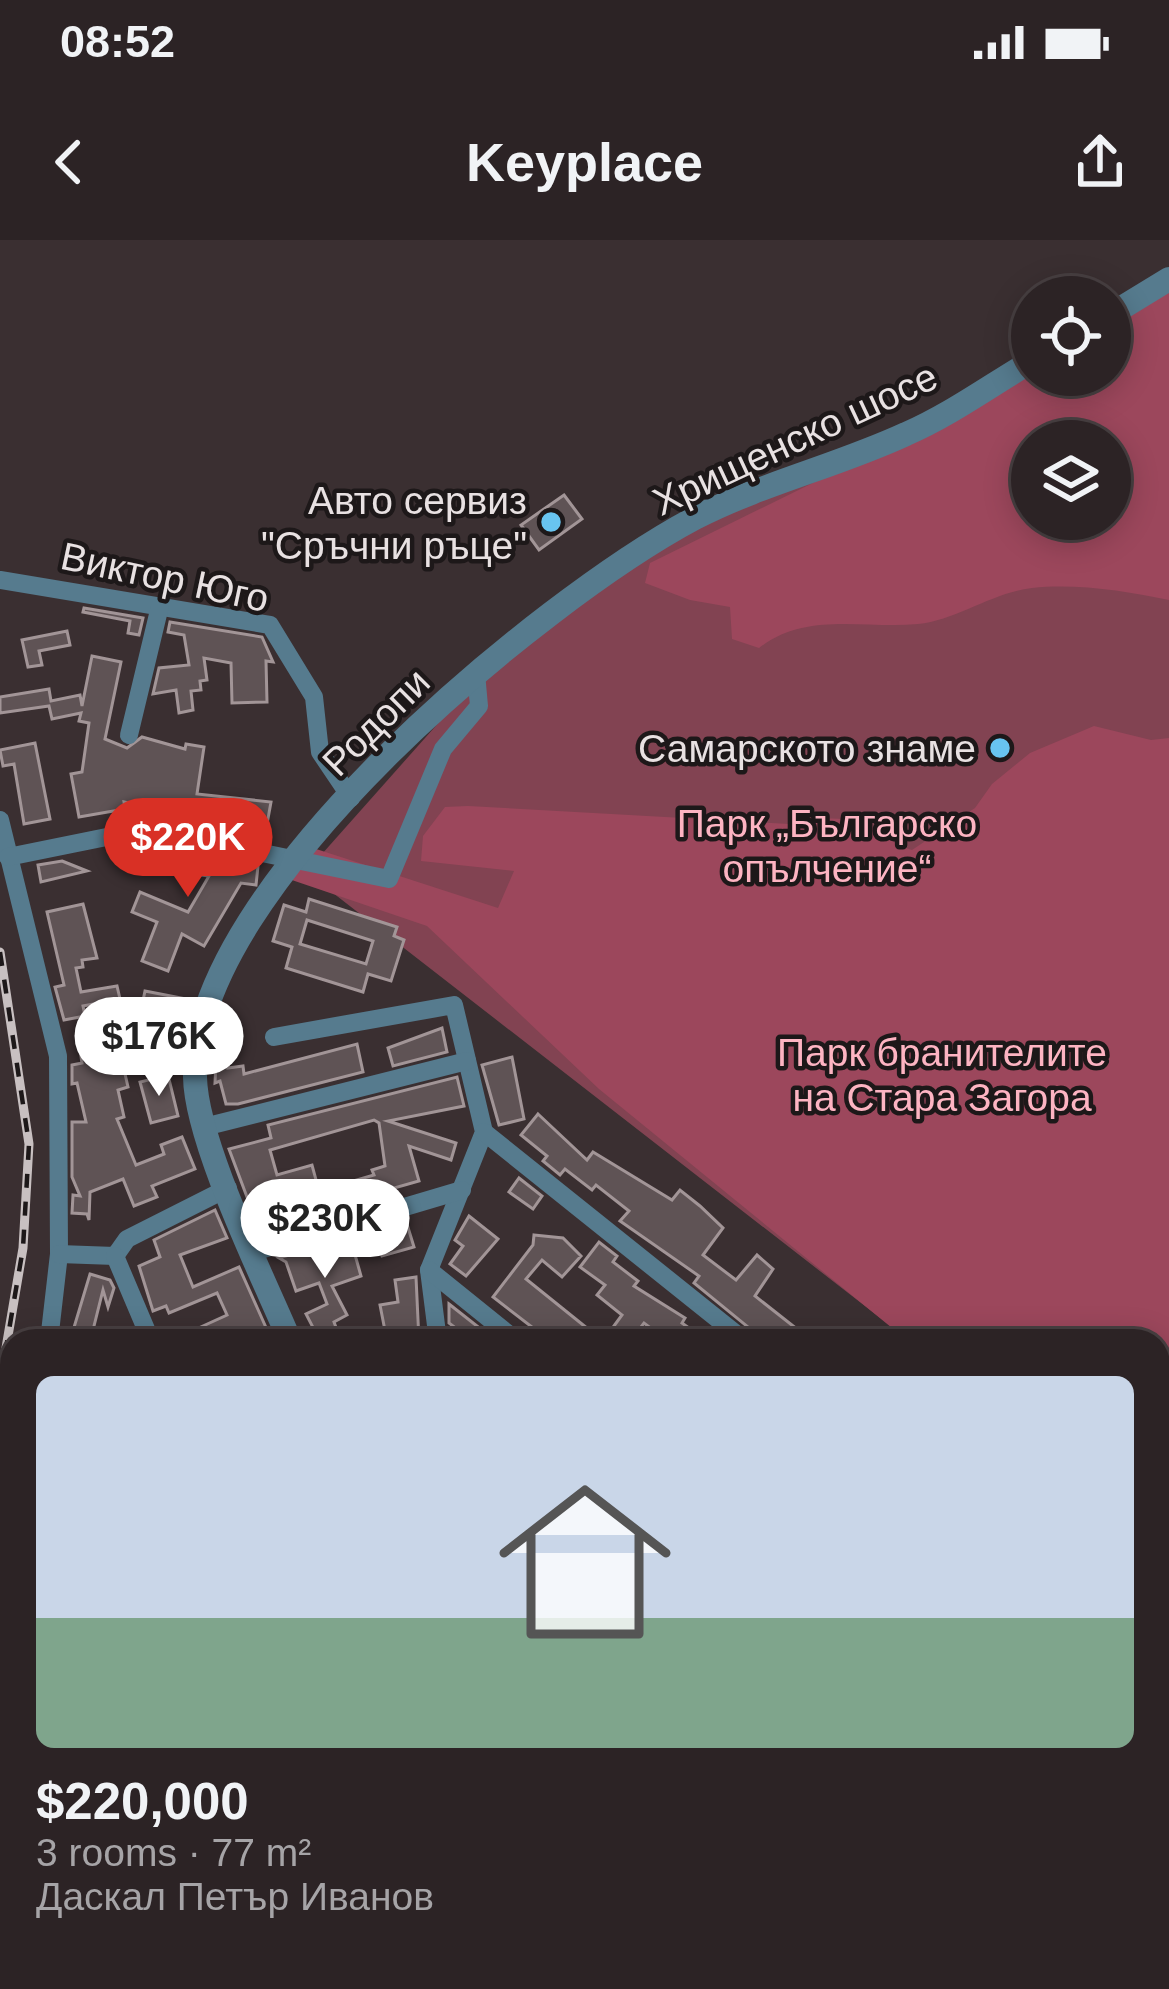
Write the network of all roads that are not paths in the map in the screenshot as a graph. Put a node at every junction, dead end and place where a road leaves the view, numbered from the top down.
1 (1169, 279) edge
2 (1131, 302) edge
3 (1011, 373) edge
4 (0, 580) edge
5 (160, 605) junction
6 (476, 674) junction
7 (129, 735) dead end
8 (351, 797) junction
9 (0, 820) edge
10 (8, 857) junction
11 (290, 857) junction
12 (274, 1037) dead end
13 (467, 1061) junction
14 (205, 1127) junction
15 (484, 1132) junction
16 (228, 1188) junction
17 (462, 1190) junction
18 (253, 1252) junction
19 (59, 1254) junction
20 (115, 1256) junction
21 (429, 1270) junction
22 (56, 1329) edge
23 (147, 1329) edge
24 (285, 1329) edge
25 (436, 1329) edge
26 (502, 1329) edge
27 (730, 1329) edge

1 - 2 street
3 - 6 street, Хрищенско шосе
4 - 5 street, Виктор Юго
5 - 7 street
5 - 8 street, Виктор Юго
6 - 8 street, Родопи
6 - 11 street
8 - 11 street, Родопи
9 - 10 street
10 - 11 street
10 - 19 street
11 - 14 street, Родопи
12 - 13 street
13 - 14 street
13 - 15 street
14 - 16 street, Родопи
15 - 17 street
15 - 27 street
16 - 18 street, Родопи
16 - 20 street
17 - 18 street
17 - 21 street
18 - 24 street, Родопи
19 - 20 street
19 - 22 street
20 - 23 street
21 - 25 street
21 - 26 street

